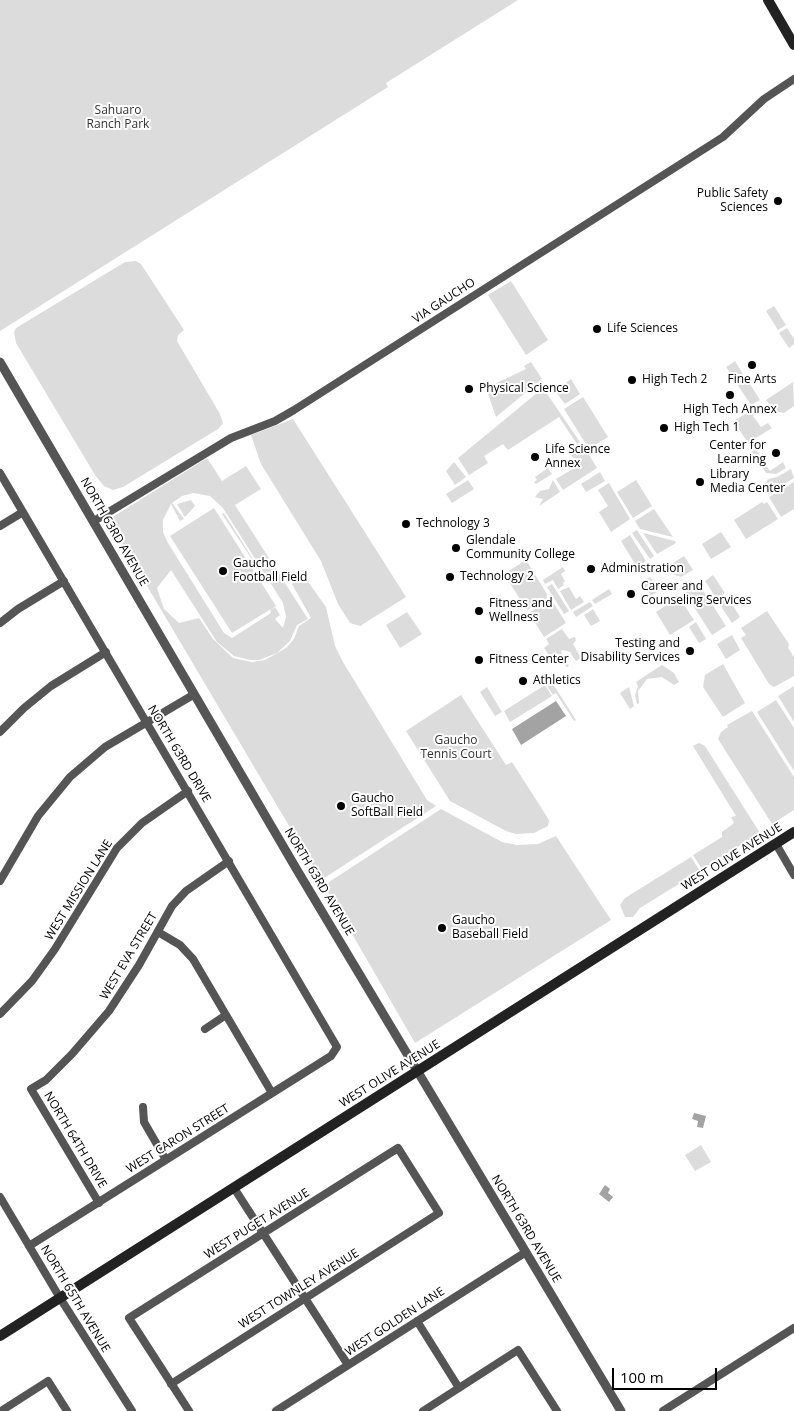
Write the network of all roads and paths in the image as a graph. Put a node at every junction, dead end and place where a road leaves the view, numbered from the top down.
1 (768, 0) edge
2 (794, 45) edge
3 (794, 79) edge
4 (0, 362) edge
5 (0, 473) edge
6 (23, 512) junction
7 (94, 521) junction
8 (0, 526) edge
9 (64, 581) junction
10 (0, 623) edge
11 (106, 652) junction
12 (193, 694) junction
13 (146, 722) junction
14 (0, 732) edge
15 (188, 791) junction
16 (794, 832) edge
17 (776, 844) junction
18 (229, 861) junction
19 (794, 875) edge
20 (0, 881) edge
21 (158, 932) junction
22 (0, 1014) edge
23 (226, 1015) junction
24 (204, 1028) dead end
25 (337, 1047) joint
26 (417, 1072) junction
27 (31, 1090) joint
28 (272, 1093) junction
29 (143, 1106) dead end
30 (166, 1160) junction
31 (234, 1188) junction
32 (0, 1198) edge
33 (99, 1203) junction
34 (439, 1213) joint
35 (263, 1234) junction
36 (29, 1246) junction
37 (526, 1252) junction
38 (60, 1298) junction
39 (305, 1298) junction
40 (416, 1322) junction
41 (794, 1328) edge
42 (0, 1336) edge
43 (348, 1366) junction
44 (171, 1384) junction
45 (459, 1388) junction
46 (1, 1411) edge
47 (67, 1411) edge
48 (132, 1411) edge
49 (189, 1411) edge
50 (276, 1411) edge
51 (423, 1411) edge
52 (557, 1411) edge
53 (621, 1411) edge
54 (663, 1411) edge

1 - 2 main road
3 - 7 street, VIA GAUCHO
4 - 7 street, NORTH 63RD AVENUE
5 - 6 street, NORTH 63RD DRIVE
6 - 8 street
6 - 9 street, NORTH 63RD DRIVE
7 - 12 street, NORTH 63RD AVENUE
9 - 10 street
9 - 11 street, NORTH 63RD DRIVE
11 - 13 street, NORTH 63RD DRIVE
11 - 14 street
12 - 13 street
12 - 26 street, NORTH 63RD AVENUE
13 - 15 street, NORTH 63RD DRIVE
13 - 20 street
15 - 18 street, NORTH 63RD DRIVE
15 - 22 street, WEST MISSION LANE
16 - 17 main road, WEST OLIVE AVENUE
17 - 19 street
17 - 26 main road, WEST OLIVE AVENUE
18 - 21 street, WEST EVA STREET
18 - 25 street, NORTH 63RD DRIVE
21 - 23 street
21 - 27 street, WEST EVA STREET
23 - 24 street
23 - 28 street
25 - 28 street, WEST CARON STREET
26 - 31 main road, WEST OLIVE AVENUE
26 - 37 street, NORTH 63RD AVENUE
27 - 33 street, NORTH 64TH DRIVE
28 - 30 street, WEST CARON STREET
29 - 30 street
30 - 33 street, WEST CARON STREET
31 - 35 street
31 - 38 main road, WEST OLIVE AVENUE
32 - 36 street, NORTH 65TH AVENUE
33 - 36 street, WEST CARON STREET
34 - 35 street, WEST PUGET AVENUE
34 - 39 street, WEST TOWNLEY AVENUE
35 - 39 street
35 - 44 street, WEST PUGET AVENUE
36 - 38 street, NORTH 65TH AVENUE
37 - 40 street, WEST GOLDEN LANE
37 - 53 street, NORTH 63RD AVENUE
38 - 42 main road, WEST OLIVE AVENUE
38 - 48 street, NORTH 65TH AVENUE
39 - 43 street
39 - 44 street, WEST TOWNLEY AVENUE
40 - 43 street, WEST GOLDEN LANE
40 - 45 street
41 - 54 street
43 - 50 street, WEST GOLDEN LANE
44 - 49 street
45 - 51 street
45 - 52 street
46 - 47 street

